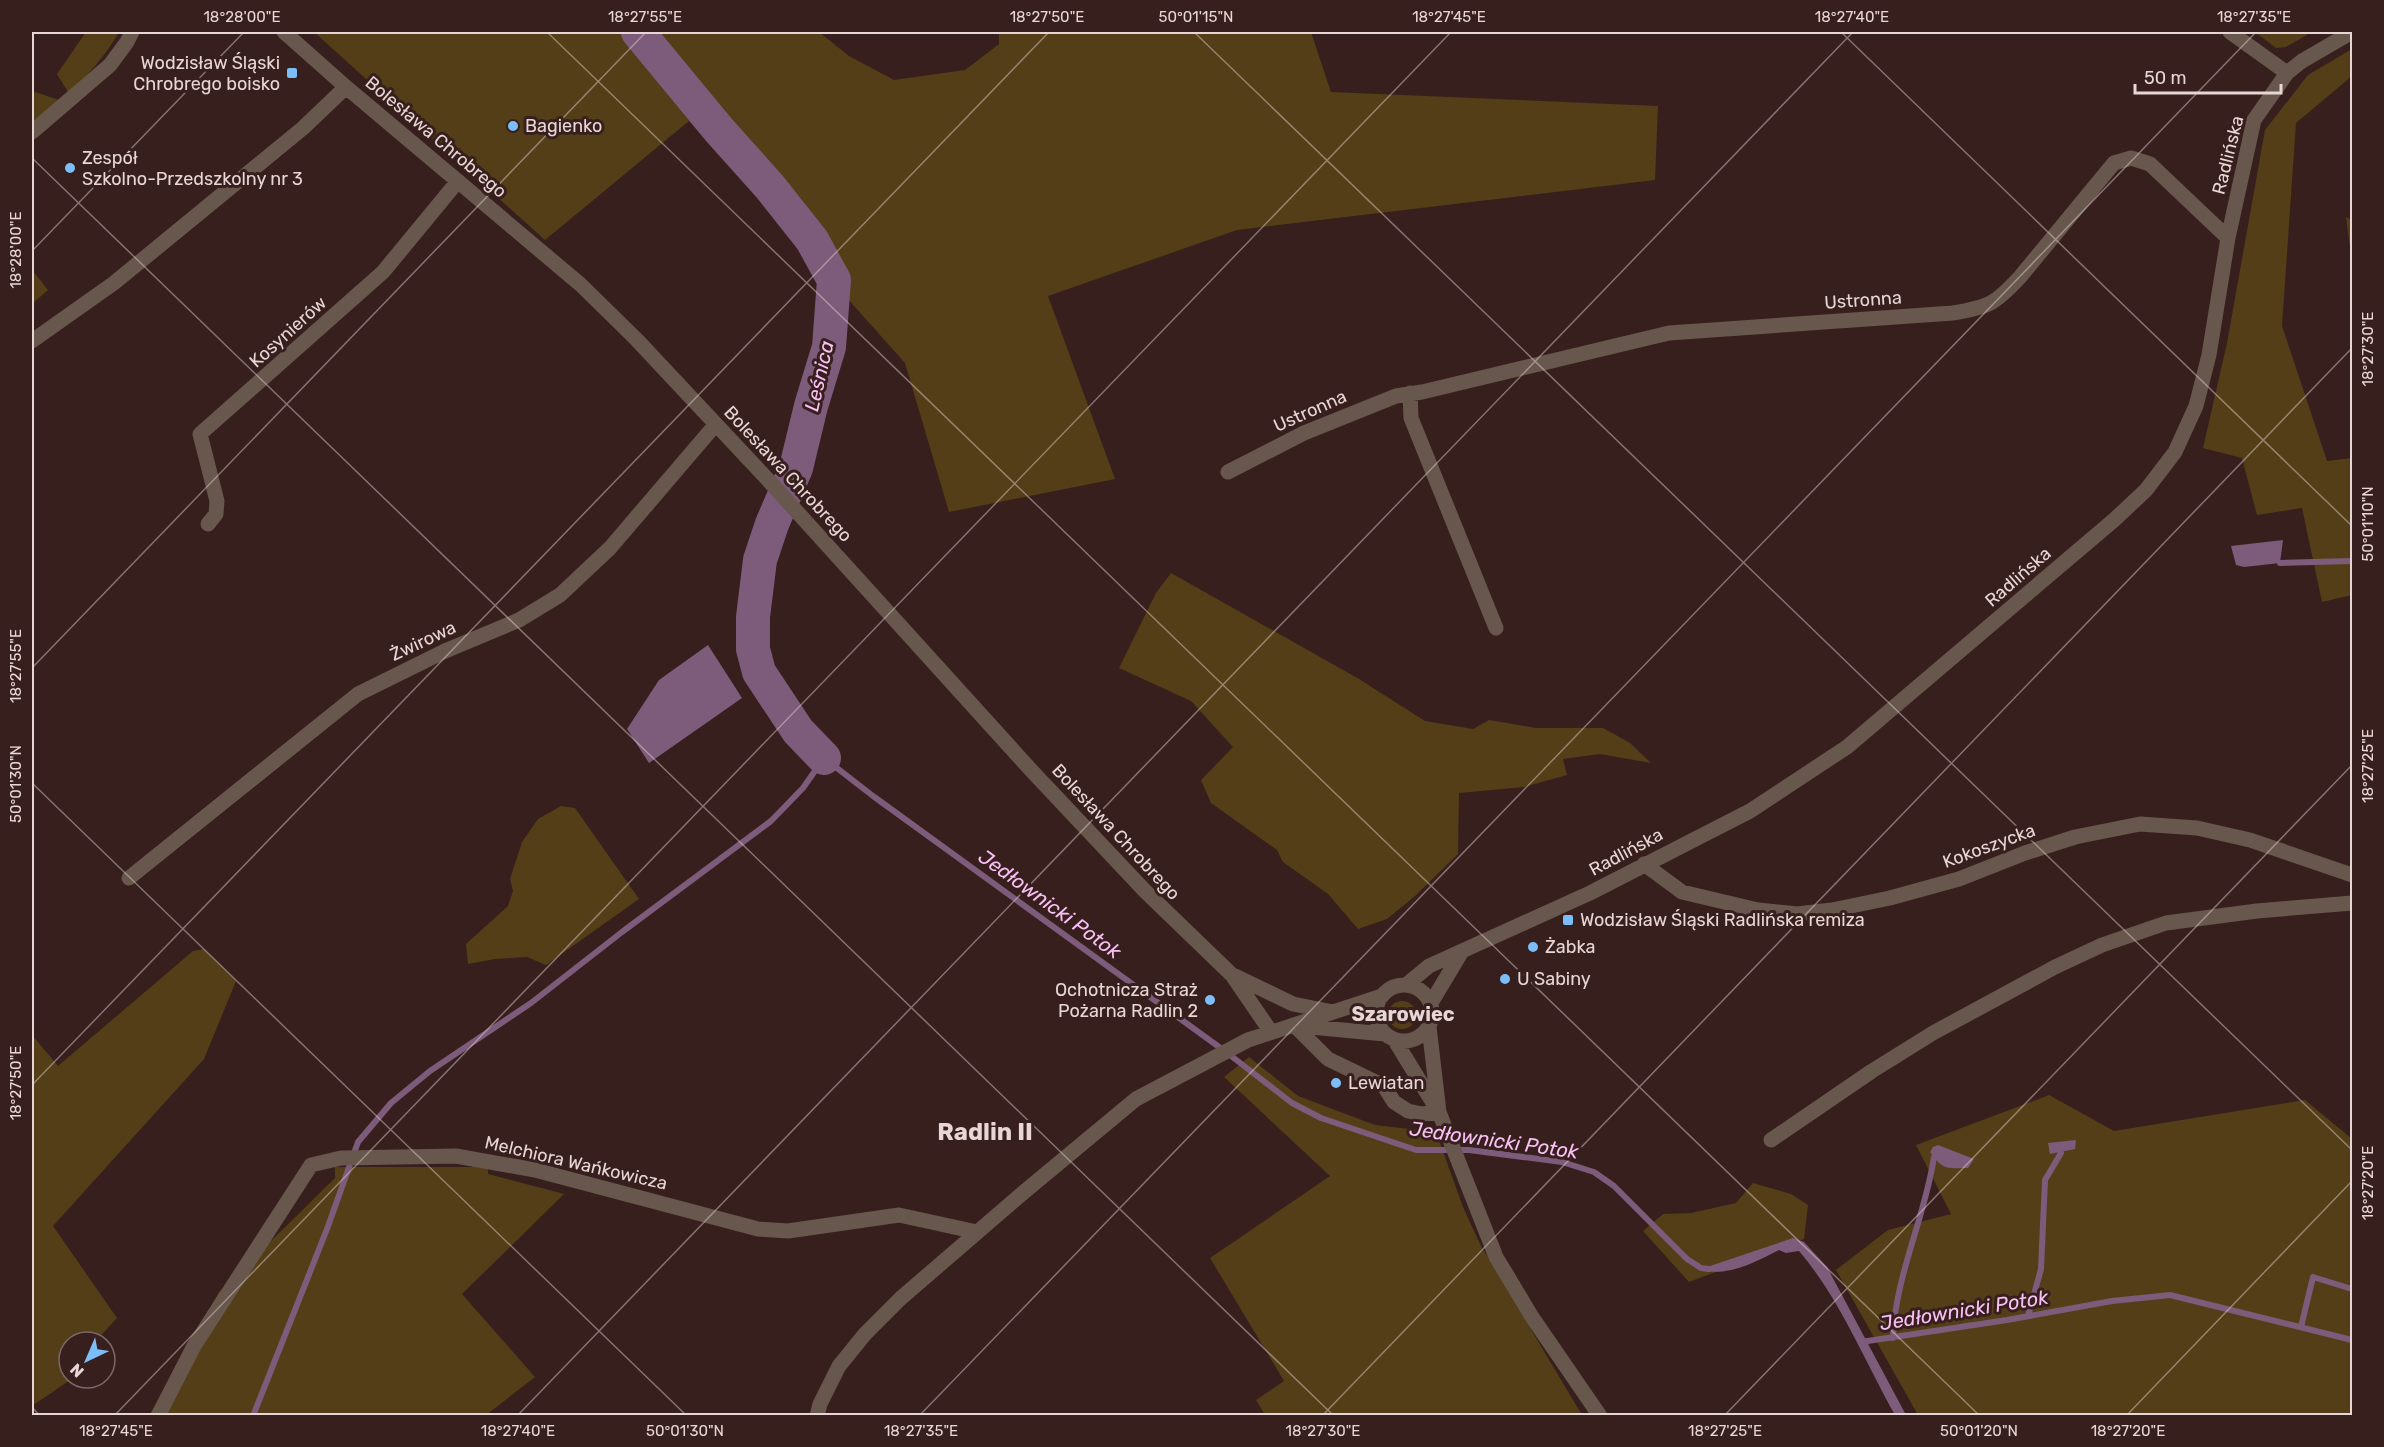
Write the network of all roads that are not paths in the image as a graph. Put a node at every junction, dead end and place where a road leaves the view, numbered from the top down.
1 (132, 32) edge
2 (284, 32) edge
3 (2230, 32) edge
4 (2352, 32) edge
5 (2287, 73) junction
6 (346, 87) junction
7 (32, 132) edge
8 (458, 181) junction
9 (2228, 238) junction
10 (32, 341) edge
11 (1410, 393) junction
12 (716, 424) junction
13 (1228, 472) dead end
14 (208, 524) dead end
15 (1496, 628) dead end
16 (1644, 864) junction
17 (2352, 875) edge
18 (129, 878) dead end
19 (2352, 903) edge
20 (1461, 953) junction
21 (1233, 975) junction
22 (1406, 985) junction
23 (1382, 996) junction
24 (1431, 1003) junction
25 (1333, 1012) junction
26 (1294, 1025) junction
27 (1429, 1027) junction
28 (1271, 1032) junction
29 (1390, 1037) junction
30 (1439, 1112) junction
31 (1771, 1140) dead end
32 (977, 1232) junction
33 (158, 1416) edge
34 (817, 1416) edge
35 (1600, 1416) edge

1 - 7 street
2 - 6 street, Bolesława Chrobrego
3 - 5 street
4 - 5 street, Radlińska
5 - 9 street, Radlińska
6 - 8 street, Bolesława Chrobrego
6 - 10 street
8 - 12 street, Bolesława Chrobrego
8 - 14 street, Kosynierów
9 - 11 street, Ustronna
9 - 16 street, Radlińska
11 - 13 street, Ustronna
11 - 15 street
12 - 18 street, Żwirowa
12 - 21 street, Bolesława Chrobrego
16 - 17 street, Kokoszycka
16 - 20 street, Radlińska
19 - 31 street
20 - 22 street, Radlińska
20 - 24 street
21 - 25 street, Bolesława Chrobrego
21 - 28 street, Bolesława Chrobrego
22 - 23 street
22 - 24 street
23 - 25 street
23 - 29 street
24 - 27 street
25 - 26 street
26 - 28 street
26 - 29 street
26 - 30 street
27 - 29 street
27 - 30 street
28 - 32 street
29 - 30 street
30 - 35 street
32 - 33 street, Melchiora Wańkowicza
32 - 34 street

